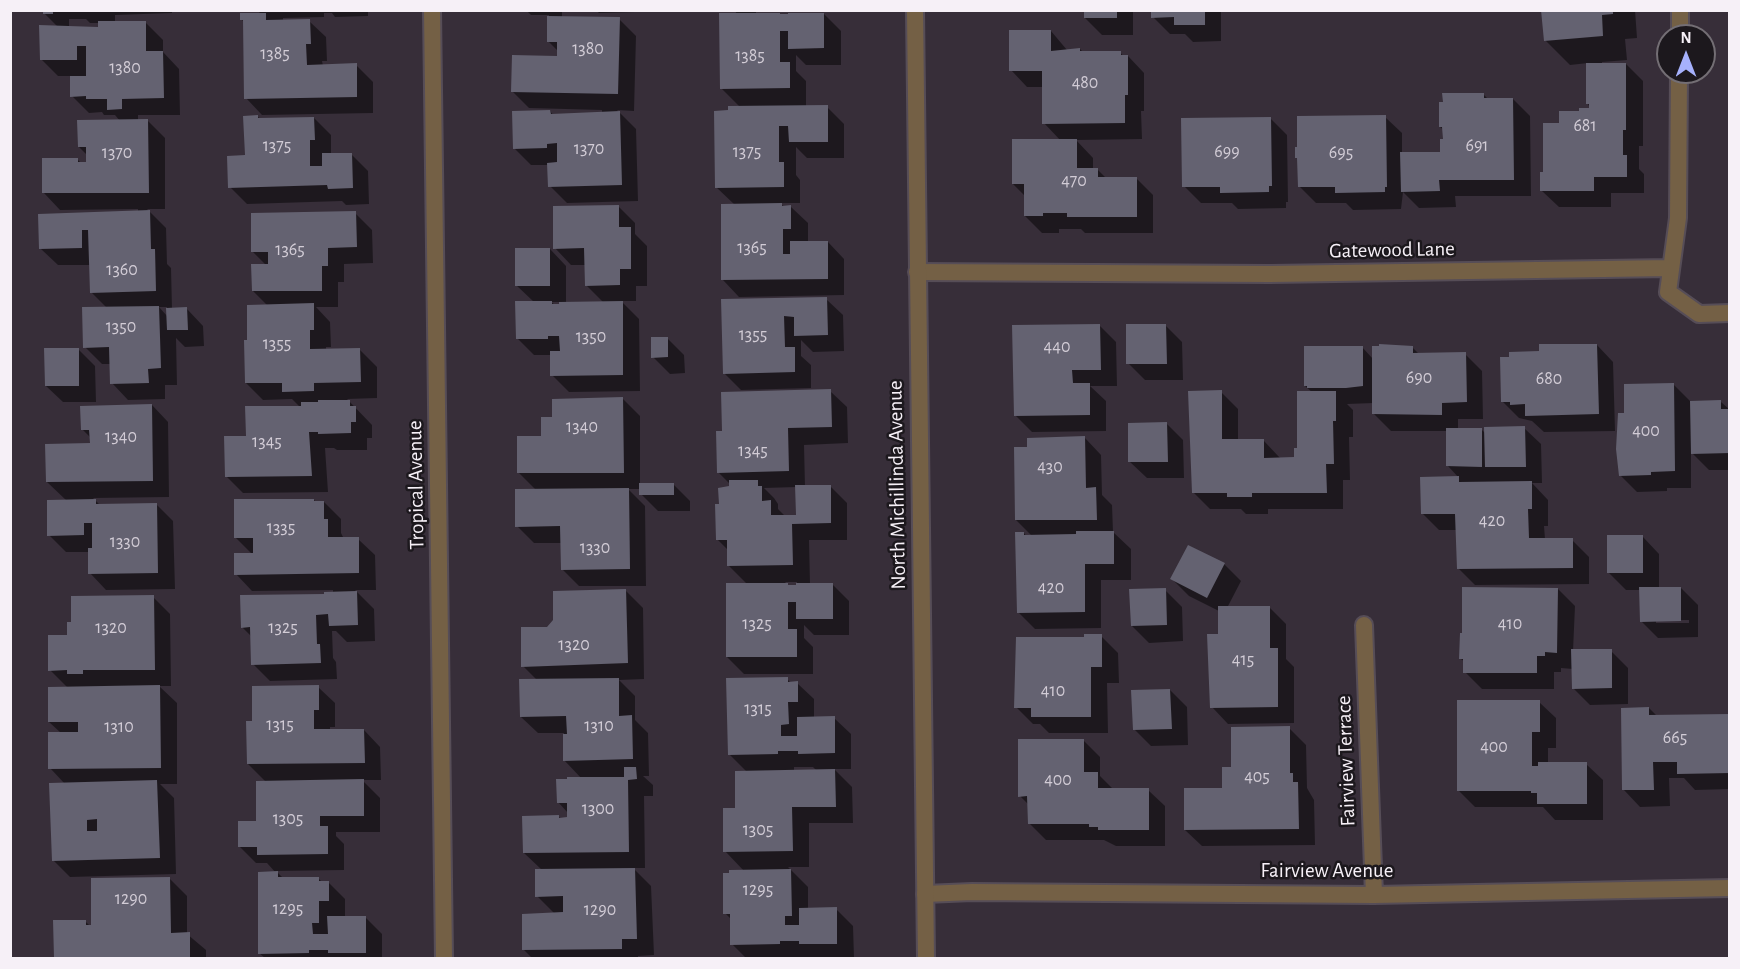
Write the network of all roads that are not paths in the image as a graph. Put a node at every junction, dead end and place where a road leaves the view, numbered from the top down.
1 (432, 10) edge
2 (915, 10) edge
3 (1679, 84) edge
4 (1670, 268) junction
5 (917, 272) junction
6 (1730, 313) edge
7 (1364, 625) dead end
8 (1730, 888) edge
9 (925, 894) junction
10 (1374, 895) junction
11 (444, 958) edge
12 (926, 958) edge

1 - 11 street, Tropical Avenue
2 - 5 street, North Michillinda Avenue
3 - 4 street
4 - 5 street, Gatewood Lane
4 - 6 street
5 - 9 street, North Michillinda Avenue
7 - 10 street, Fairview Terrace
8 - 10 street, Fairview Avenue
9 - 10 street, Fairview Avenue
9 - 12 street, North Michillinda Avenue

